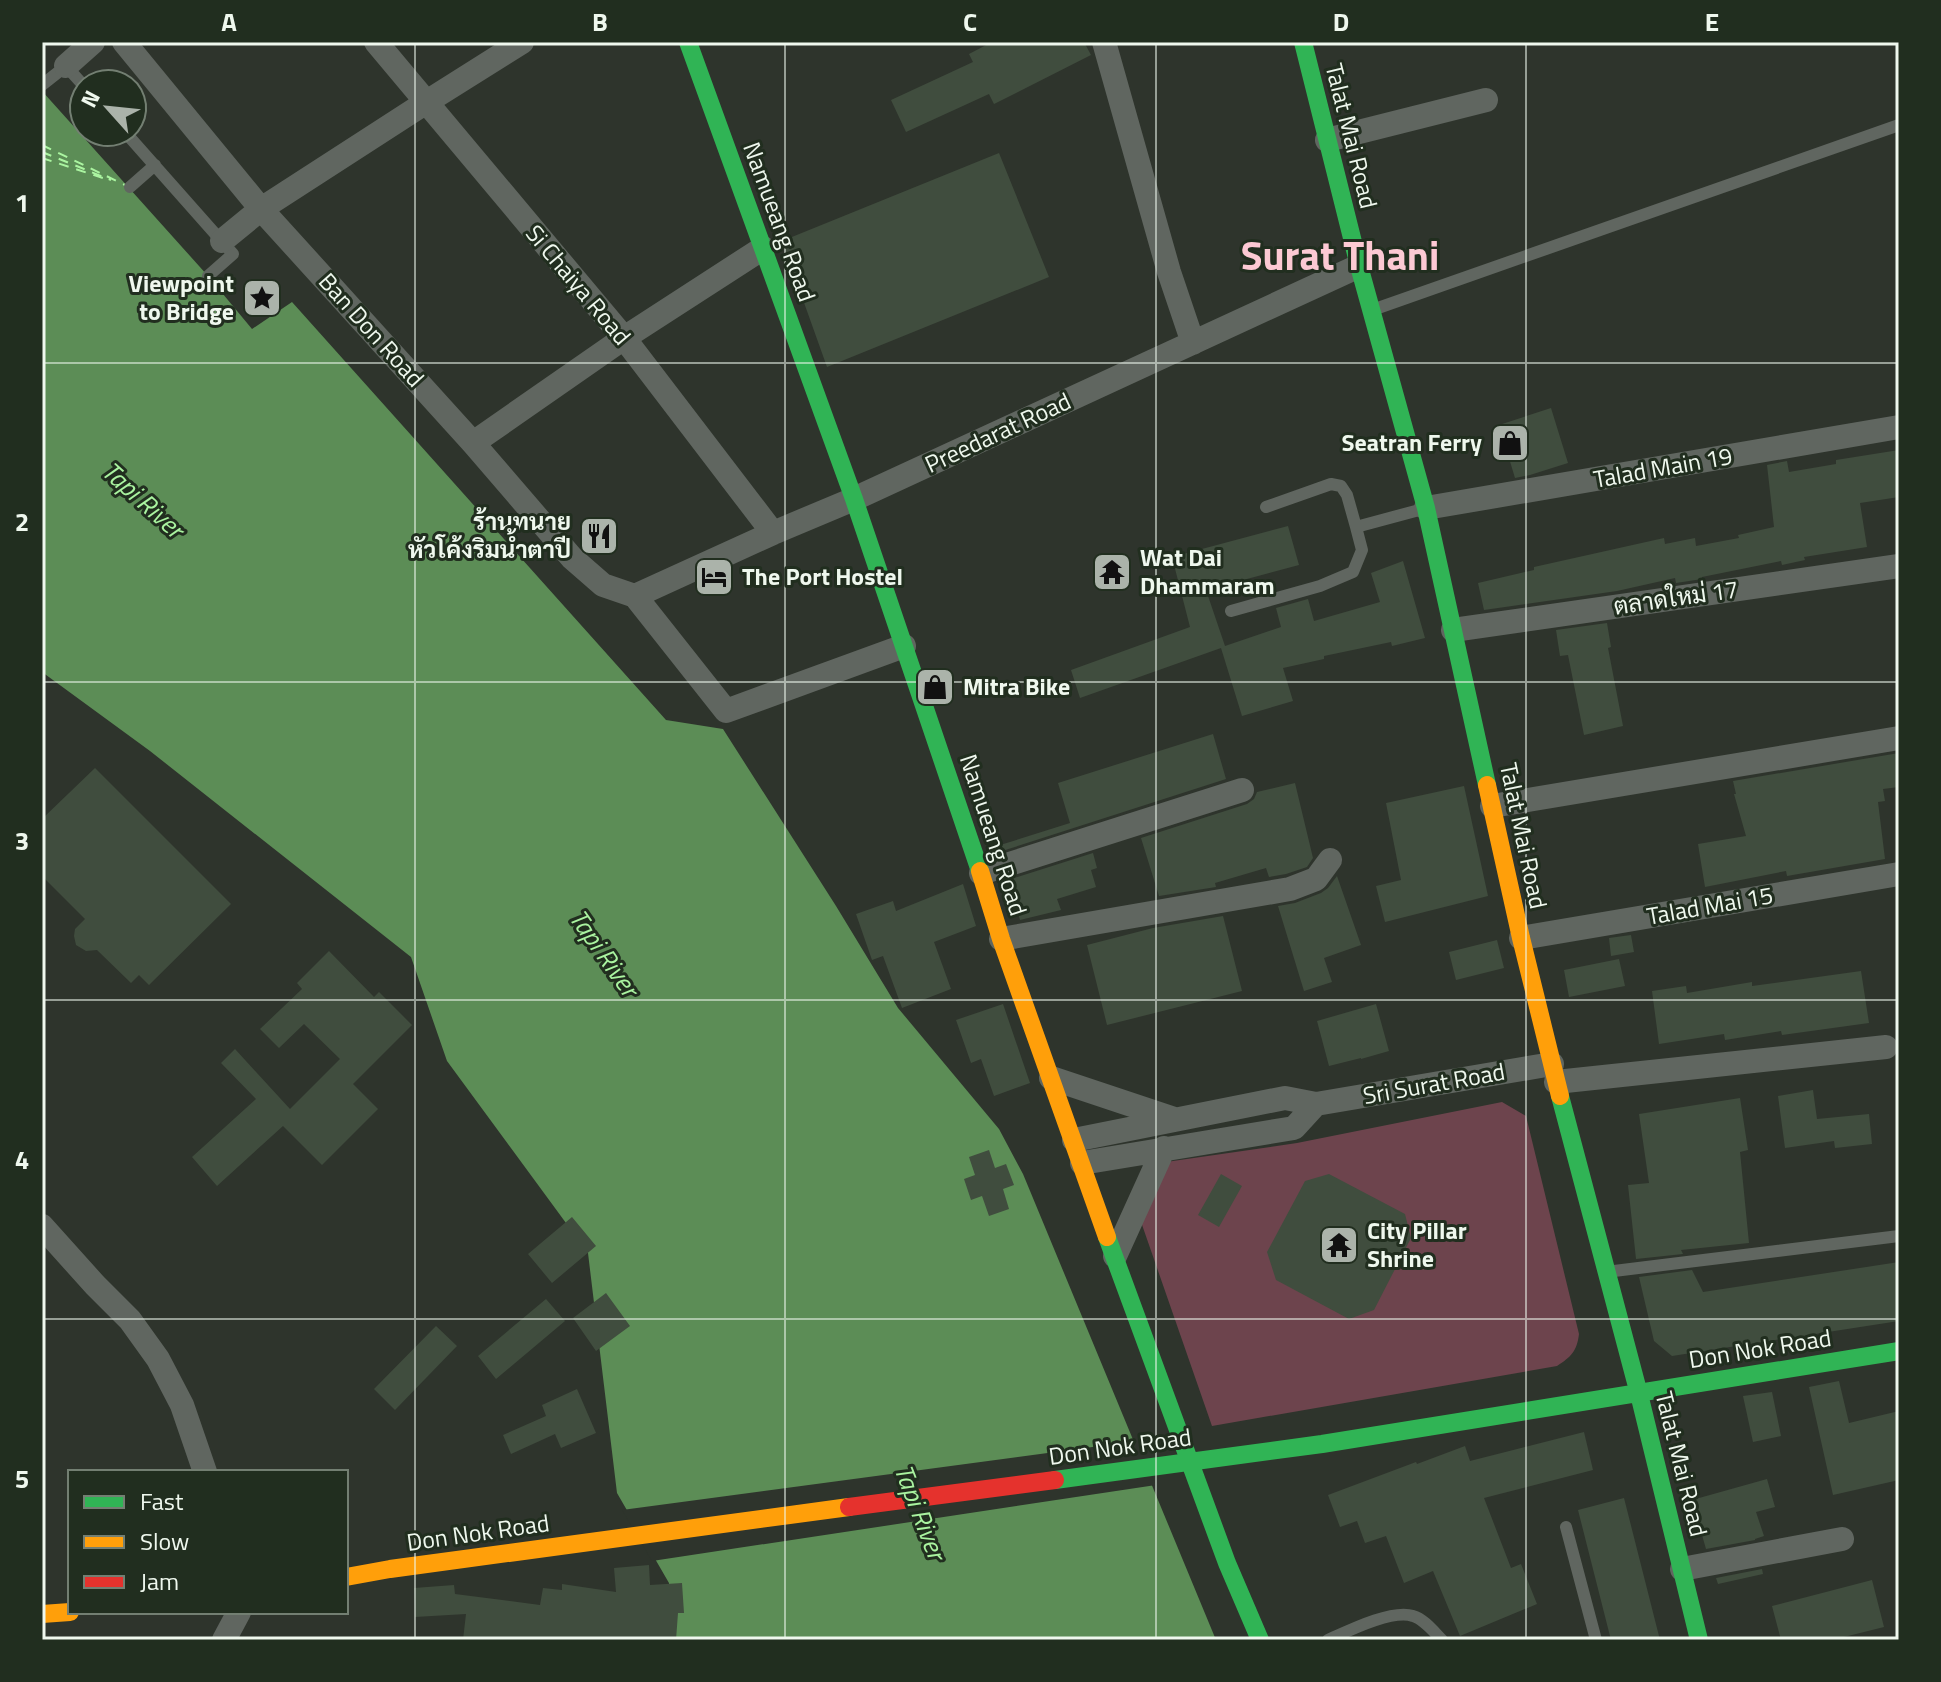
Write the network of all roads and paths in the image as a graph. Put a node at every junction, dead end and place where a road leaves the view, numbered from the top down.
1 (93, 42) edge
2 (124, 42) edge
3 (376, 42) edge
4 (522, 42) edge
5 (688, 42) edge
6 (1104, 42) edge
7 (1303, 42) edge
8 (66, 66) joint
9 (42, 85) edge
10 (1486, 100) dead end
11 (425, 103) junction
12 (1899, 125) edge
13 (1327, 140) junction
14 (140, 148) edge
15 (155, 165) junction
16 (130, 187) dead end
17 (261, 209) junction
18 (222, 241) junction
19 (763, 248) junction
20 (1359, 266) junction
21 (208, 276) dead end
22 (1371, 311) junction
23 (624, 338) junction
24 (1193, 343) junction
25 (1899, 427) edge
26 (473, 443) junction
27 (854, 499) junction
28 (1266, 507) dead end
29 (1426, 508) junction
30 (1356, 527) junction
31 (773, 533) junction
32 (1899, 566) edge
33 (635, 596) junction
34 (1231, 611) dead end
35 (1453, 630) junction
36 (904, 646) junction
37 (1899, 738) edge
38 (1242, 790) dead end
39 (1492, 806) junction
40 (1330, 860) dead end
41 (981, 873) junction
42 (1899, 874) edge
43 (1521, 938) junction
44 (1001, 939) junction
45 (1886, 1047) dead end
46 (1554, 1073) junction
47 (1051, 1078) junction
48 (1316, 1104) junction
49 (1176, 1120) junction
50 (1164, 1148) junction
51 (1078, 1152) junction
52 (42, 1226) edge
53 (1899, 1236) edge
54 (1115, 1256) junction
55 (1606, 1272) junction
56 (1899, 1351) edge
57 (1639, 1394) junction
58 (204, 1470) edge
59 (1566, 1527) dead end
60 (1842, 1539) dead end
61 (1682, 1569) junction
62 (348, 1577) edge
63 (68, 1612) edge
64 (42, 1614) edge
65 (238, 1614) edge
66 (224, 1640) edge
67 (1260, 1640) edge
68 (1328, 1640) edge
69 (1442, 1640) edge
70 (1596, 1640) edge
71 (1699, 1640) edge

1 - 8 street
2 - 17 street, Ban Don Road
3 - 11 street, Si Chaiya Road
4 - 11 street
5 - 19 main road, Namueang Road
6 - 24 street
7 - 13 main road, Talat Mai Road
8 - 9 lane
10 - 13 street
11 - 17 street
11 - 23 street, Si Chaiya Road
12 - 22 lane
13 - 20 main road, Talat Mai Road
14 - 15 lane
15 - 16 lane
15 - 18 lane
17 - 18 street
17 - 26 street, Ban Don Road
18 - 21 lane
19 - 23 street
19 - 27 main road, Namueang Road
20 - 22 main road, Talat Mai Road
20 - 24 street, Preedarat Road
22 - 29 main road, Talat Mai Road
23 - 26 street
23 - 31 street, Si Chaiya Road
24 - 27 street, Preedarat Road
25 - 29 street, Talad Main 19
26 - 33 street, Ban Don Road
27 - 31 street, Preedarat Road
27 - 36 main road, Namueang Road
28 - 30 lane
29 - 30 lane
29 - 35 main road, Talat Mai Road
30 - 34 lane
31 - 33 street, Preedarat Road
32 - 35 street, ตลาดใหม่ 17
33 - 36 street
35 - 39 main road, Talat Mai Road
36 - 41 main road, Namueang Road
37 - 39 street
38 - 41 street
39 - 43 main road, Talat Mai Road
40 - 44 street
41 - 44 main road, Namueang Road
42 - 43 street, Talad Mai 15
43 - 46 main road, Talat Mai Road
44 - 47 main road, Namueang Road
45 - 46 street, Sri Surat Road
46 - 48 street, Sri Surat Road
46 - 55 main road, Talat Mai Road
47 - 49 street, Sri Surat Road
47 - 51 main road, Namueang Road
48 - 49 street, Sri Surat Road
48 - 50 street
49 - 51 street, Sri Surat Road
50 - 51 street
50 - 54 street
51 - 54 main road, Namueang Road
52 - 58 street
53 - 55 lane
54 - 67 main road, Namueang Road
55 - 57 main road, Talat Mai Road
56 - 57 main road, Don Nok Road
57 - 61 main road, Talat Mai Road
57 - 62 main road, Don Nok Road
59 - 70 lane
60 - 61 street
61 - 71 main road, Talat Mai Road
63 - 64 main road
65 - 66 street
68 - 69 lane

